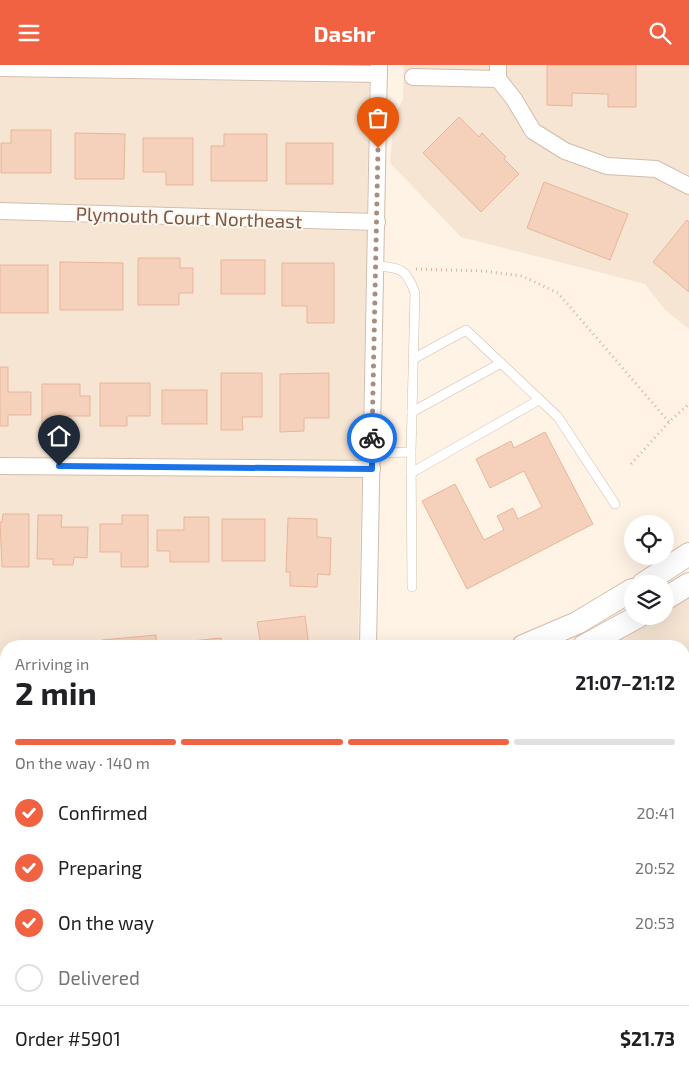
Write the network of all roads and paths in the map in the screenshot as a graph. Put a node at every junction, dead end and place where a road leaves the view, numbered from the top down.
1 (0, 68) edge
2 (379, 70) edge
3 (498, 72) edge
4 (413, 77) dead end
5 (689, 186) edge
6 (0, 211) edge
7 (377, 222) junction
8 (376, 266) junction
9 (398, 268) junction
10 (413, 359) junction
11 (500, 363) junction
12 (539, 400) junction
13 (689, 405) edge
14 (412, 412) junction
15 (669, 422) junction
16 (411, 452) junction
17 (372, 461) junction
18 (631, 464) dead end
19 (0, 466) edge
20 (411, 473) junction
21 (615, 503) dead end
22 (689, 554) edge
23 (657, 575) edge
24 (689, 584) edge
25 (412, 587) dead end
26 (674, 593) edge
27 (624, 595) edge
28 (624, 624) edge
29 (368, 640) edge
30 (537, 640) edge
31 (595, 640) edge

1 - 2 street
2 - 7 street
3 - 4 street
3 - 5 street
6 - 7 street, Plymouth Court Northeast
7 - 8 street
8 - 9 lane
8 - 17 street
9 - 10 lane
9 - 15 path
10 - 11 lane
10 - 14 lane
11 - 12 lane
11 - 14 lane
12 - 20 lane
12 - 21 lane
13 - 15 path
14 - 16 lane
15 - 18 path
16 - 17 lane
16 - 20 lane
17 - 19 street
17 - 29 street
20 - 25 lane
22 - 23 street
24 - 26 street
27 - 30 street
28 - 31 street

